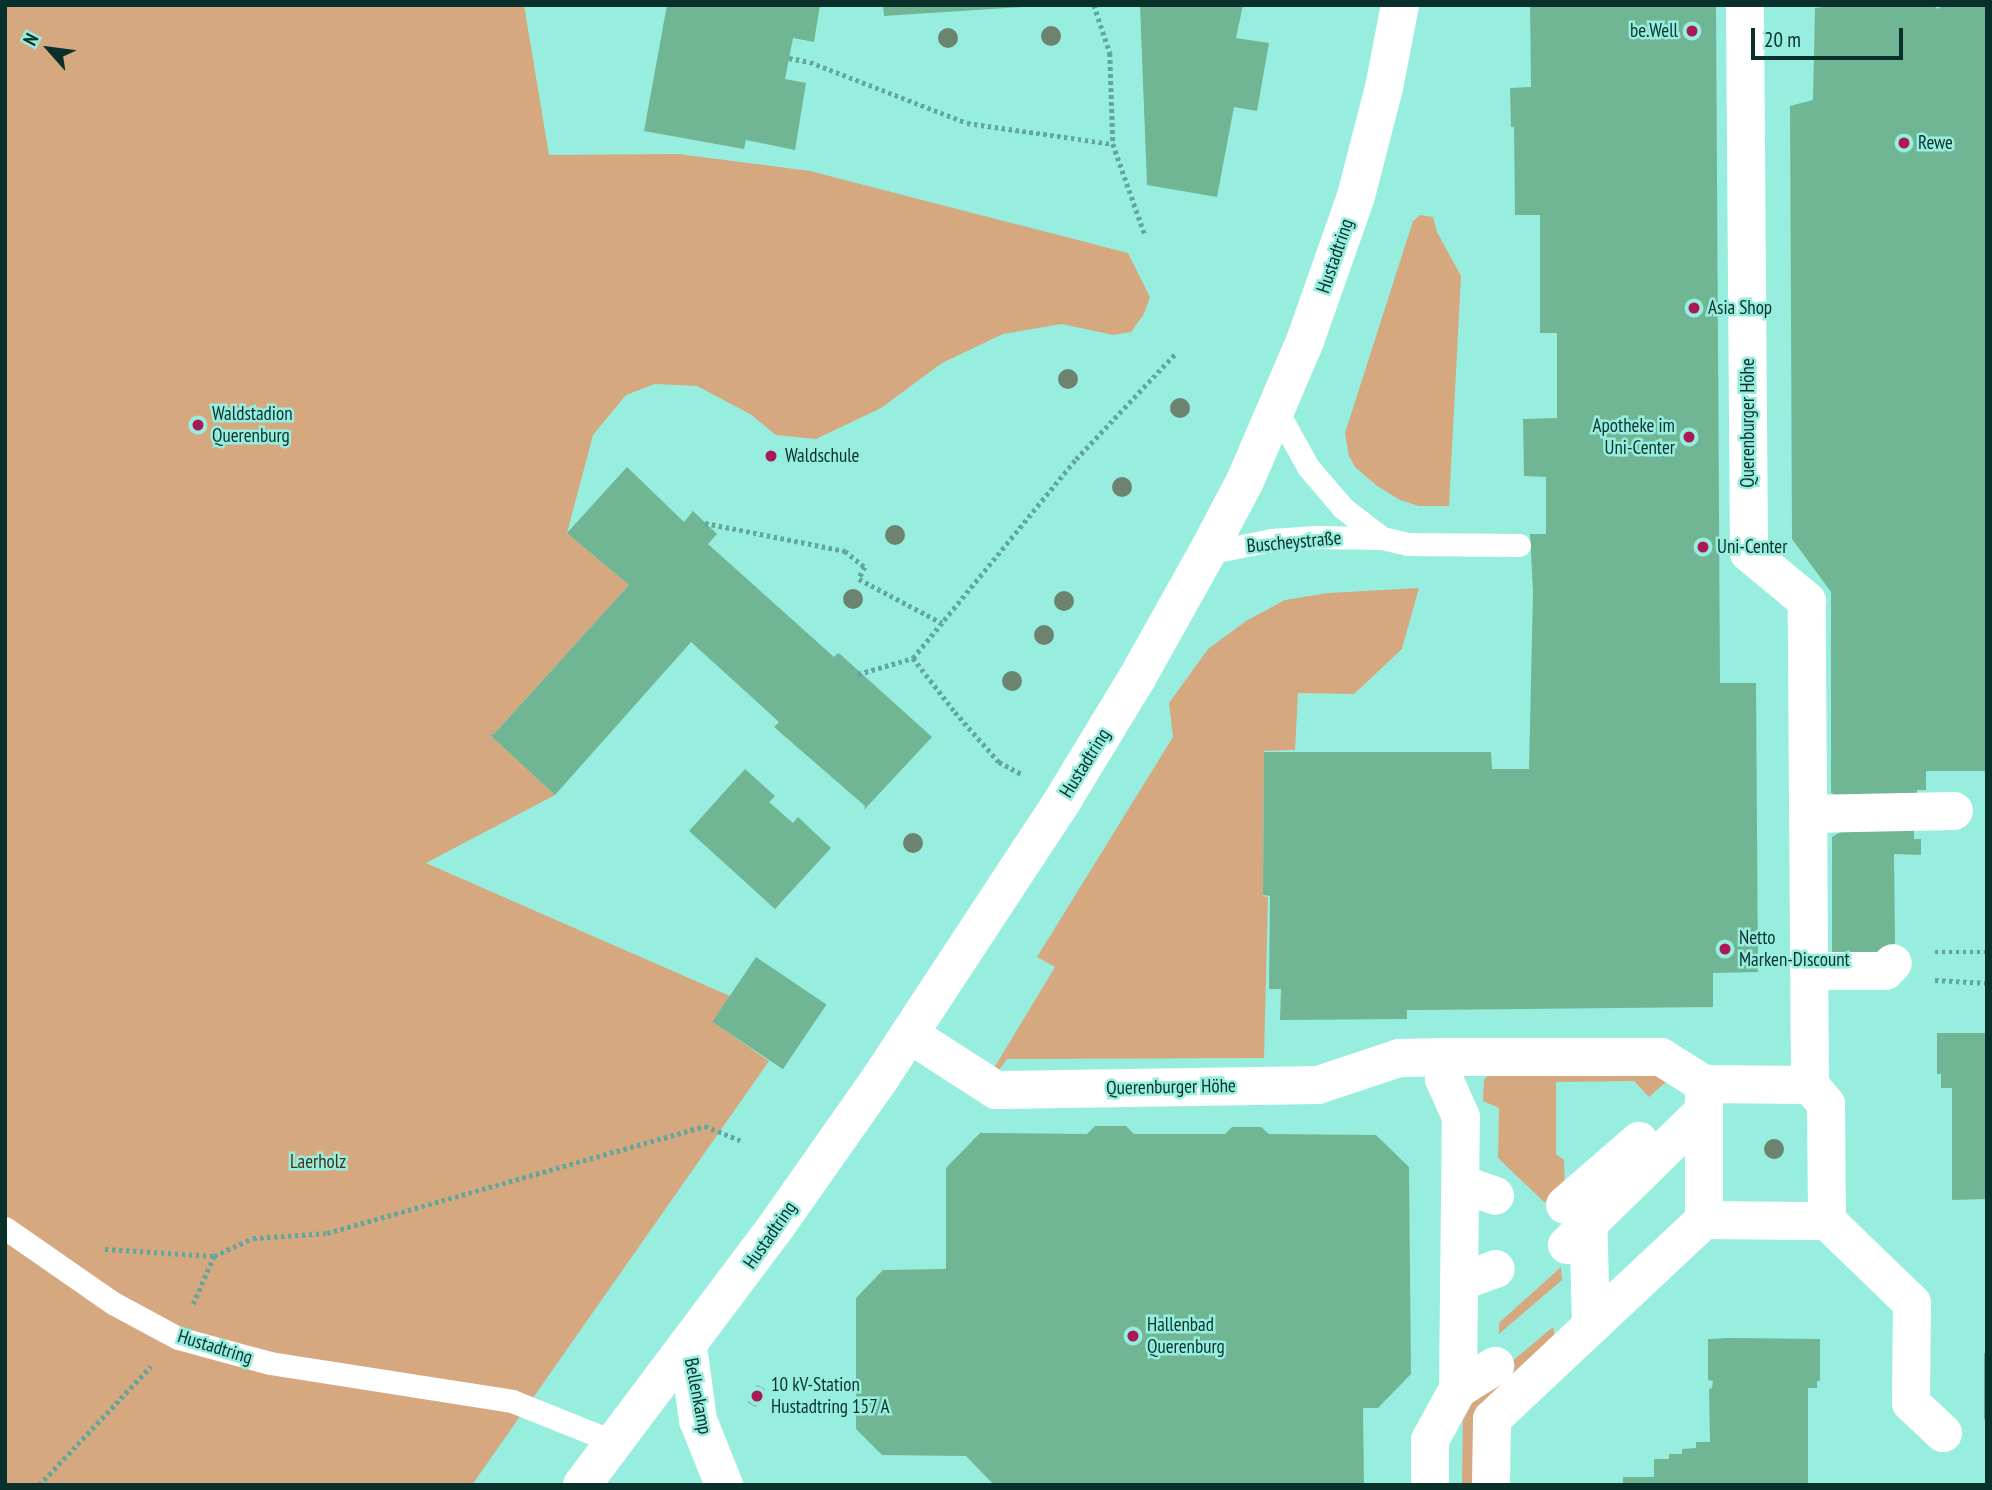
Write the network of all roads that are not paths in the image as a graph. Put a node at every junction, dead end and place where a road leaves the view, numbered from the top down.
1 (1401, 5) edge
2 (1745, 5) edge
3 (1277, 411) junction
4 (1381, 538) junction
5 (1519, 545) dead end
6 (1207, 553) junction
7 (1954, 811) dead end
8 (1808, 814) junction
9 (1893, 963) dead end
10 (1809, 971) junction
11 (909, 1034) junction
12 (1444, 1057) junction
13 (1810, 1085) junction
14 (1704, 1098) junction
15 (1704, 1220) junction
16 (1827, 1221) junction
17 (5, 1228) edge
18 (1496, 1269) dead end
19 (1460, 1282) junction
20 (1583, 1302) junction
21 (688, 1347) junction
22 (1495, 1366) dead end
23 (1458, 1390) junction
24 (1943, 1433) dead end
25 (612, 1441) junction
26 (582, 1485) edge
27 (724, 1485) edge
28 (1430, 1485) edge
29 (1491, 1485) edge

1 - 3 street, Hustadtring
2 - 8 street, Querenburger Höhe
3 - 4 lane, Buscheystraße
3 - 6 street, Hustadtring
4 - 5 lane, Buscheystraße
4 - 6 lane, Buscheystraße
6 - 11 street, Hustadtring
7 - 8 street
8 - 10 street, Querenburger Höhe
9 - 10 street
10 - 13 street, Querenburger Höhe
11 - 12 street, Querenburger Höhe
11 - 21 street, Hustadtring
12 - 14 street, Querenburger Höhe
12 - 19 street
13 - 14 street
13 - 16 street, Querenburger Höhe
14 - 15 street
14 - 20 street
15 - 16 street
15 - 20 street
16 - 24 street
17 - 25 lane, Hustadtring
18 - 19 street
19 - 23 street
20 - 29 street
21 - 25 street, Hustadtring
21 - 27 street, Bellenkamp
22 - 23 street
23 - 28 street
25 - 26 street, Hustadtring

